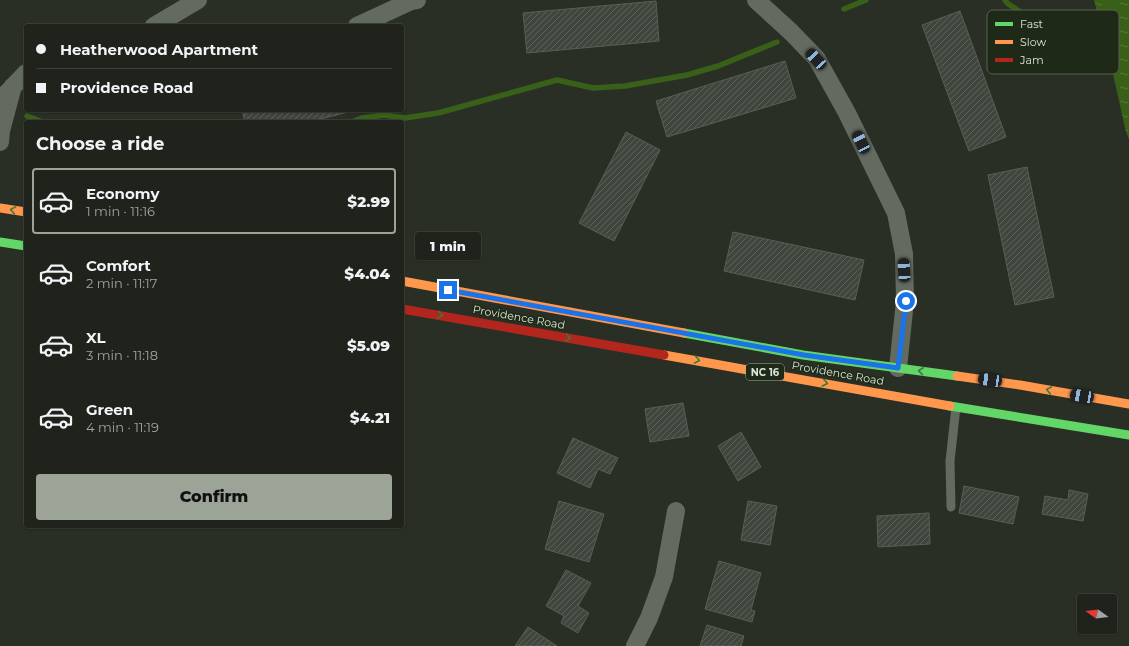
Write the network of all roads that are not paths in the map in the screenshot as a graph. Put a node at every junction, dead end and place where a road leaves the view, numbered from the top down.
1 (198, 0) edge
2 (413, 0) edge
3 (756, 0) edge
4 (157, 24) edge
5 (361, 24) edge
6 (24, 75) edge
7 (13, 86) junction
8 (0, 101) edge
9 (0, 142) edge
10 (0, 208) edge
11 (24, 212) edge
12 (0, 242) edge
13 (24, 246) edge
14 (404, 281) edge
15 (404, 309) edge
16 (898, 368) junction
17 (1129, 404) edge
18 (956, 407) junction
19 (1129, 435) edge
20 (951, 507) dead end
21 (676, 511) dead end
22 (635, 646) edge

1 - 4 street
2 - 5 street
3 - 16 street
6 - 7 street
7 - 8 street
7 - 9 street
11 -> 10 main road
12 - 13 main road
14 - 16 main road, Providence Road / NC 16
15 -> 18 main road, Providence Road / NC 16
17 -> 16 main road, Providence Road / NC 16
18 - 19 main road, Providence Road / NC 16
18 - 20 lane
21 - 22 street

